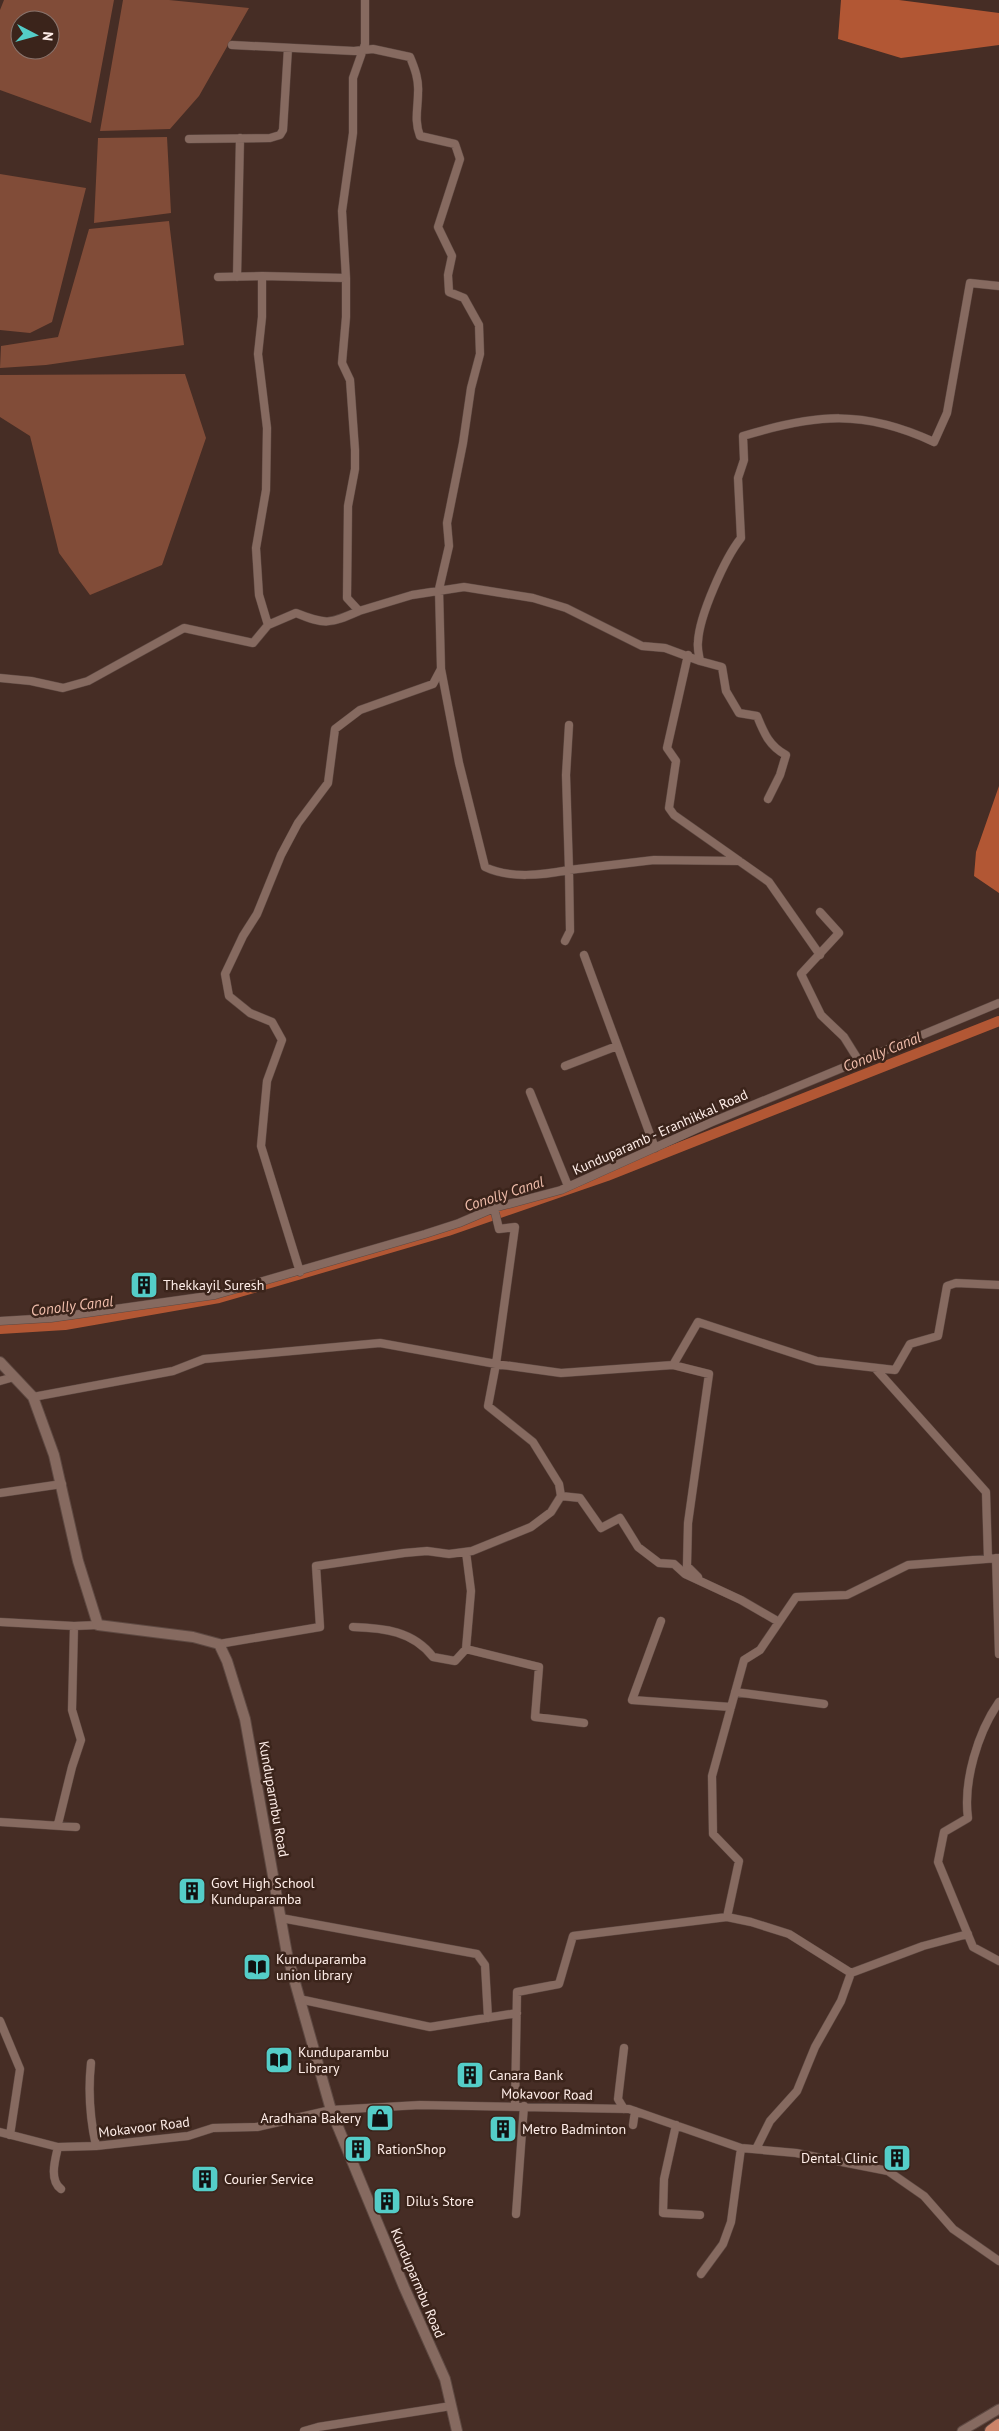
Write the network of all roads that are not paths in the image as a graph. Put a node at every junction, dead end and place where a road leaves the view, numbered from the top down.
1 (365, 0) edge
2 (232, 45) dead end
3 (288, 48) junction
4 (363, 50) junction
5 (189, 138) dead end
6 (240, 138) junction
7 (237, 276) junction
8 (262, 276) junction
9 (218, 277) dead end
10 (346, 278) junction
11 (999, 286) edge
12 (438, 589) junction
13 (359, 611) junction
14 (268, 626) junction
15 (688, 655) junction
16 (700, 661) junction
17 (441, 668) junction
18 (0, 678) edge
19 (569, 725) dead end
20 (768, 800) dead end
21 (740, 861) junction
22 (569, 870) junction
23 (820, 912) dead end
24 (565, 941) dead end
25 (584, 955) dead end
26 (820, 955) junction
27 (999, 1003) edge
28 (617, 1046) junction
29 (859, 1060) junction
30 (565, 1066) dead end
31 (530, 1092) dead end
32 (655, 1148) junction
33 (568, 1186) junction
34 (494, 1209) junction
35 (300, 1272) junction
36 (999, 1285) edge
37 (0, 1321) edge
38 (0, 1362) edge
39 (496, 1364) junction
40 (673, 1365) junction
41 (875, 1368) junction
42 (14, 1377) junction
43 (0, 1381) edge
44 (33, 1397) junction
45 (62, 1484) junction
46 (0, 1493) edge
47 (561, 1496) junction
48 (466, 1552) junction
49 (994, 1559) edge
50 (699, 1579) junction
51 (661, 1621) dead end
52 (0, 1622) edge
53 (779, 1622) junction
54 (98, 1625) junction
55 (74, 1626) junction
56 (353, 1626) dead end
57 (219, 1644) junction
58 (466, 1649) junction
59 (999, 1654) edge
60 (735, 1692) junction
61 (999, 1702) edge
62 (824, 1704) dead end
63 (731, 1707) junction
64 (584, 1723) dead end
65 (0, 1822) edge
66 (58, 1824) junction
67 (76, 1827) dead end
68 (727, 1917) junction
69 (281, 1918) junction
70 (968, 1934) junction
71 (999, 1961) edge
72 (851, 1973) junction
73 (300, 1999) junction
74 (517, 2013) junction
75 (488, 2018) junction
76 (0, 2021) edge
77 (624, 2048) dead end
78 (91, 2064) dead end
79 (519, 2106) junction
80 (624, 2109) junction
81 (331, 2110) junction
82 (635, 2111) junction
83 (633, 2125) dead end
84 (676, 2125) junction
85 (0, 2132) edge
86 (10, 2135) junction
87 (96, 2146) junction
88 (58, 2148) junction
89 (742, 2148) junction
90 (756, 2149) junction
91 (61, 2189) dead end
92 (516, 2214) dead end
93 (700, 2215) dead end
94 (999, 2261) edge
95 (701, 2274) dead end
96 (451, 2406) junction
97 (999, 2409) edge
98 (999, 2425) edge
99 (304, 2431) edge
100 (457, 2431) edge
101 (962, 2431) edge
102 (991, 2431) edge

1 - 4 street
2 - 3 street
3 - 4 street
3 - 6 street
4 - 10 street
4 - 12 street
5 - 6 street
6 - 7 street
7 - 8 street
7 - 9 street
8 - 10 street
8 - 14 street
10 - 13 street
11 - 16 street
12 - 13 street
12 - 15 street
12 - 17 street
13 - 14 street
14 - 18 street
15 - 16 street
15 - 21 street
16 - 20 street
17 - 22 street
17 - 35 street
19 - 22 street
21 - 22 street
21 - 26 street
22 - 24 street
23 - 26 street
25 - 28 street
26 - 29 street
27 - 29 street, Kunduparamb - Eranhikkal Road
28 - 30 street
28 - 32 street
29 - 32 street, Kunduparamb - Eranhikkal Road
31 - 33 street
32 - 33 street, Kunduparamb - Eranhikkal Road
33 - 34 street, Kunduparamb - Eranhikkal Road
34 - 35 street, Kunduparamb - Eranhikkal Road
34 - 39 street
35 - 37 street, Kunduparamb - Eranhikkal Road
36 - 41 street
38 - 42 main road
39 - 40 street
39 - 44 street
39 - 47 street
40 - 41 street
40 - 50 street
41 - 49 street
42 - 43 street
42 - 44 main road
44 - 45 main road
45 - 46 street
45 - 54 main road
47 - 48 street
47 - 50 street
48 - 57 street
48 - 58 street
49 - 53 street
49 - 59 street
50 - 53 street
51 - 63 street
52 - 55 street
53 - 60 street
54 - 55 street
54 - 57 main road
55 - 66 street
56 - 58 street
57 - 69 main road, Kunduparmbu Road
58 - 64 street
60 - 62 street
60 - 63 street
61 - 70 street
63 - 68 street
65 - 66 street
66 - 67 street
68 - 72 street
68 - 74 street
69 - 73 main road, Kunduparmbu Road
69 - 75 street
70 - 71 street
70 - 72 street
72 - 90 street
73 - 75 street
73 - 81 main road, Kunduparmbu Road
74 - 75 street
74 - 79 street
76 - 86 street
77 - 80 street
78 - 87 street
79 - 80 street, Mokavoor Road
79 - 81 street, Mokavoor Road
79 - 92 street
80 - 82 street, Mokavoor Road
81 - 87 street, Mokavoor Road
81 - 96 main road, Kunduparmbu Road
82 - 83 street
82 - 84 street, Mokavoor Road
84 - 89 street, Mokavoor Road
84 - 93 street
85 - 86 street, Mokavoor Road
86 - 88 street, Mokavoor Road
87 - 88 street, Mokavoor Road
88 - 91 street
89 - 90 street, Mokavoor Road
89 - 95 street
90 - 94 street, Mokavoor Road
96 - 99 street
96 - 100 main road, Kunduparmbu Road
97 - 101 street
98 - 102 highway

